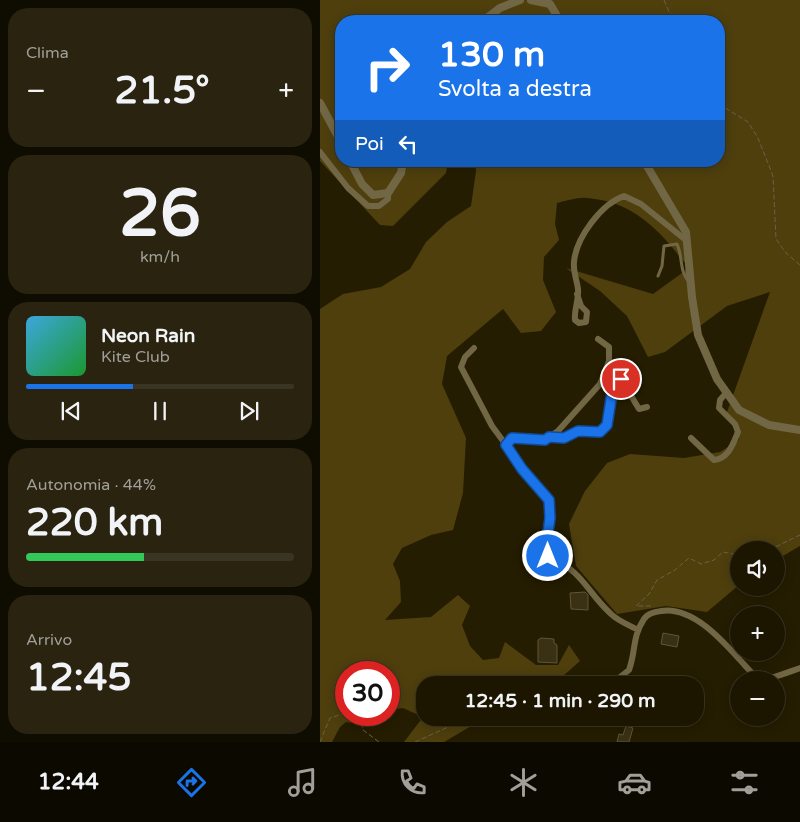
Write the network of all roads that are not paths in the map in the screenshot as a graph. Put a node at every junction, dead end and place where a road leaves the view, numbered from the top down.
1 (520, 0) edge
2 (531, 0) edge
3 (491, 15) edge
4 (556, 15) edge
5 (320, 103) edge
6 (335, 131) edge
7 (320, 152) edge
8 (353, 167) edge
9 (402, 167) edge
10 (648, 167) edge
11 (388, 193) junction
12 (687, 241) junction
13 (658, 276) dead end
14 (691, 284) junction
15 (577, 294) dead end
16 (598, 339) dead end
17 (474, 348) dead end
18 (727, 392) junction
19 (647, 407) dead end
20 (800, 430) edge
21 (549, 437) junction
22 (690, 438) dead end
23 (506, 445) junction
24 (638, 630) junction
25 (800, 668) edge
26 (621, 676) edge

1 - 3 street
2 - 4 street
5 - 6 street
7 - 11 street
8 - 11 street
9 - 11 street
10 - 12 street
12 - 14 street
12 - 15 street
13 - 14 lane
14 - 18 street
16 - 21 street
17 - 23 street
18 - 20 street
18 - 22 street
19 - 21 street
21 - 23 street
23 - 24 street
24 - 25 street
24 - 26 street

